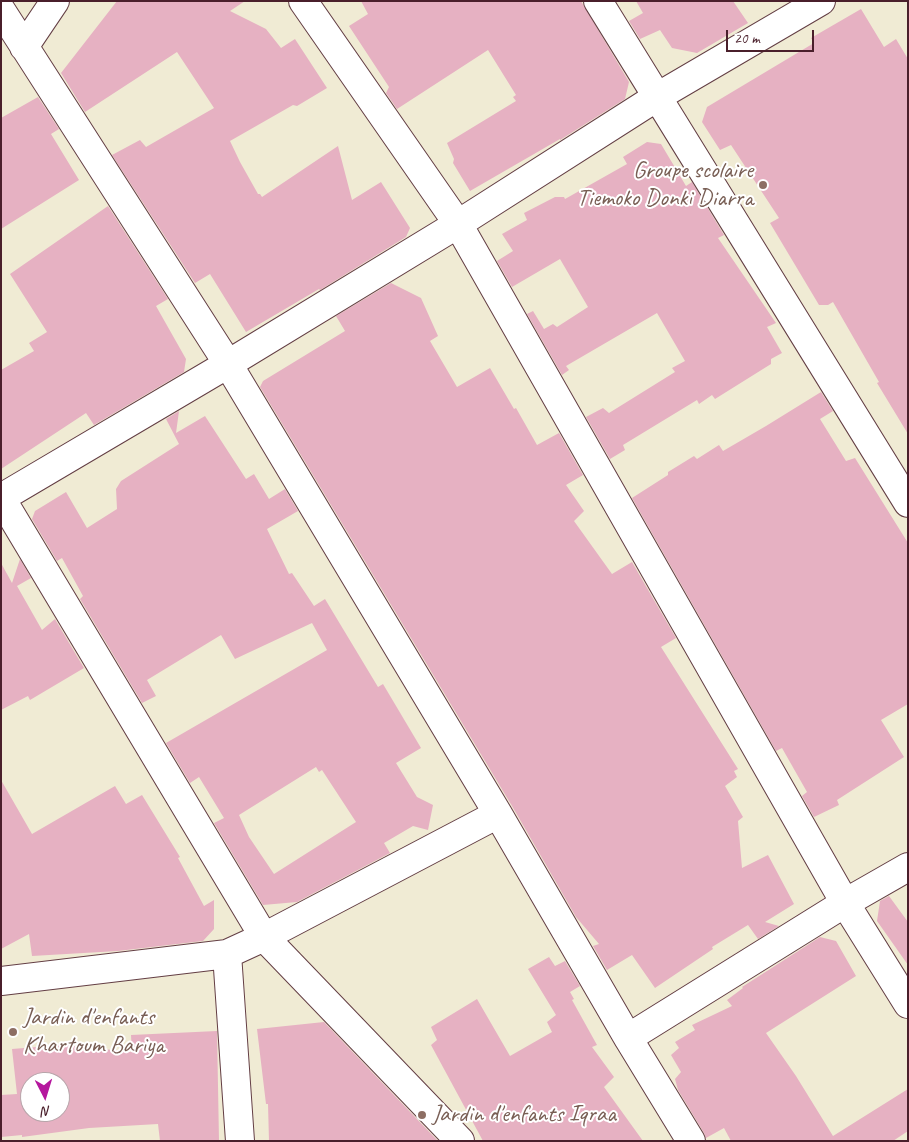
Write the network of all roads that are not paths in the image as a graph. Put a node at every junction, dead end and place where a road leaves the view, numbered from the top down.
1 (55, 1) edge
2 (303, 1) edge
3 (598, 1) edge
4 (821, 1) edge
5 (1, 10) edge
6 (24, 47) junction
7 (657, 97) junction
8 (458, 224) junction
9 (228, 364) junction
10 (1, 498) edge
11 (908, 504) edge
12 (498, 814) junction
13 (908, 868) edge
14 (845, 903) junction
15 (264, 937) junction
16 (227, 954) junction
17 (1, 982) edge
18 (908, 1004) edge
19 (628, 1038) junction
20 (240, 1141) edge
21 (460, 1141) edge
22 (691, 1141) edge

1 - 6 street
2 - 8 street
3 - 7 street
4 - 7 street
5 - 6 street
6 - 9 street
7 - 8 street
7 - 11 street
8 - 9 street
8 - 14 street
9 - 10 street
9 - 12 street
10 - 15 street
12 - 15 street
12 - 19 street
13 - 14 street
14 - 18 street
14 - 19 street
15 - 16 street
15 - 21 street
16 - 17 street
16 - 20 street
19 - 22 street

